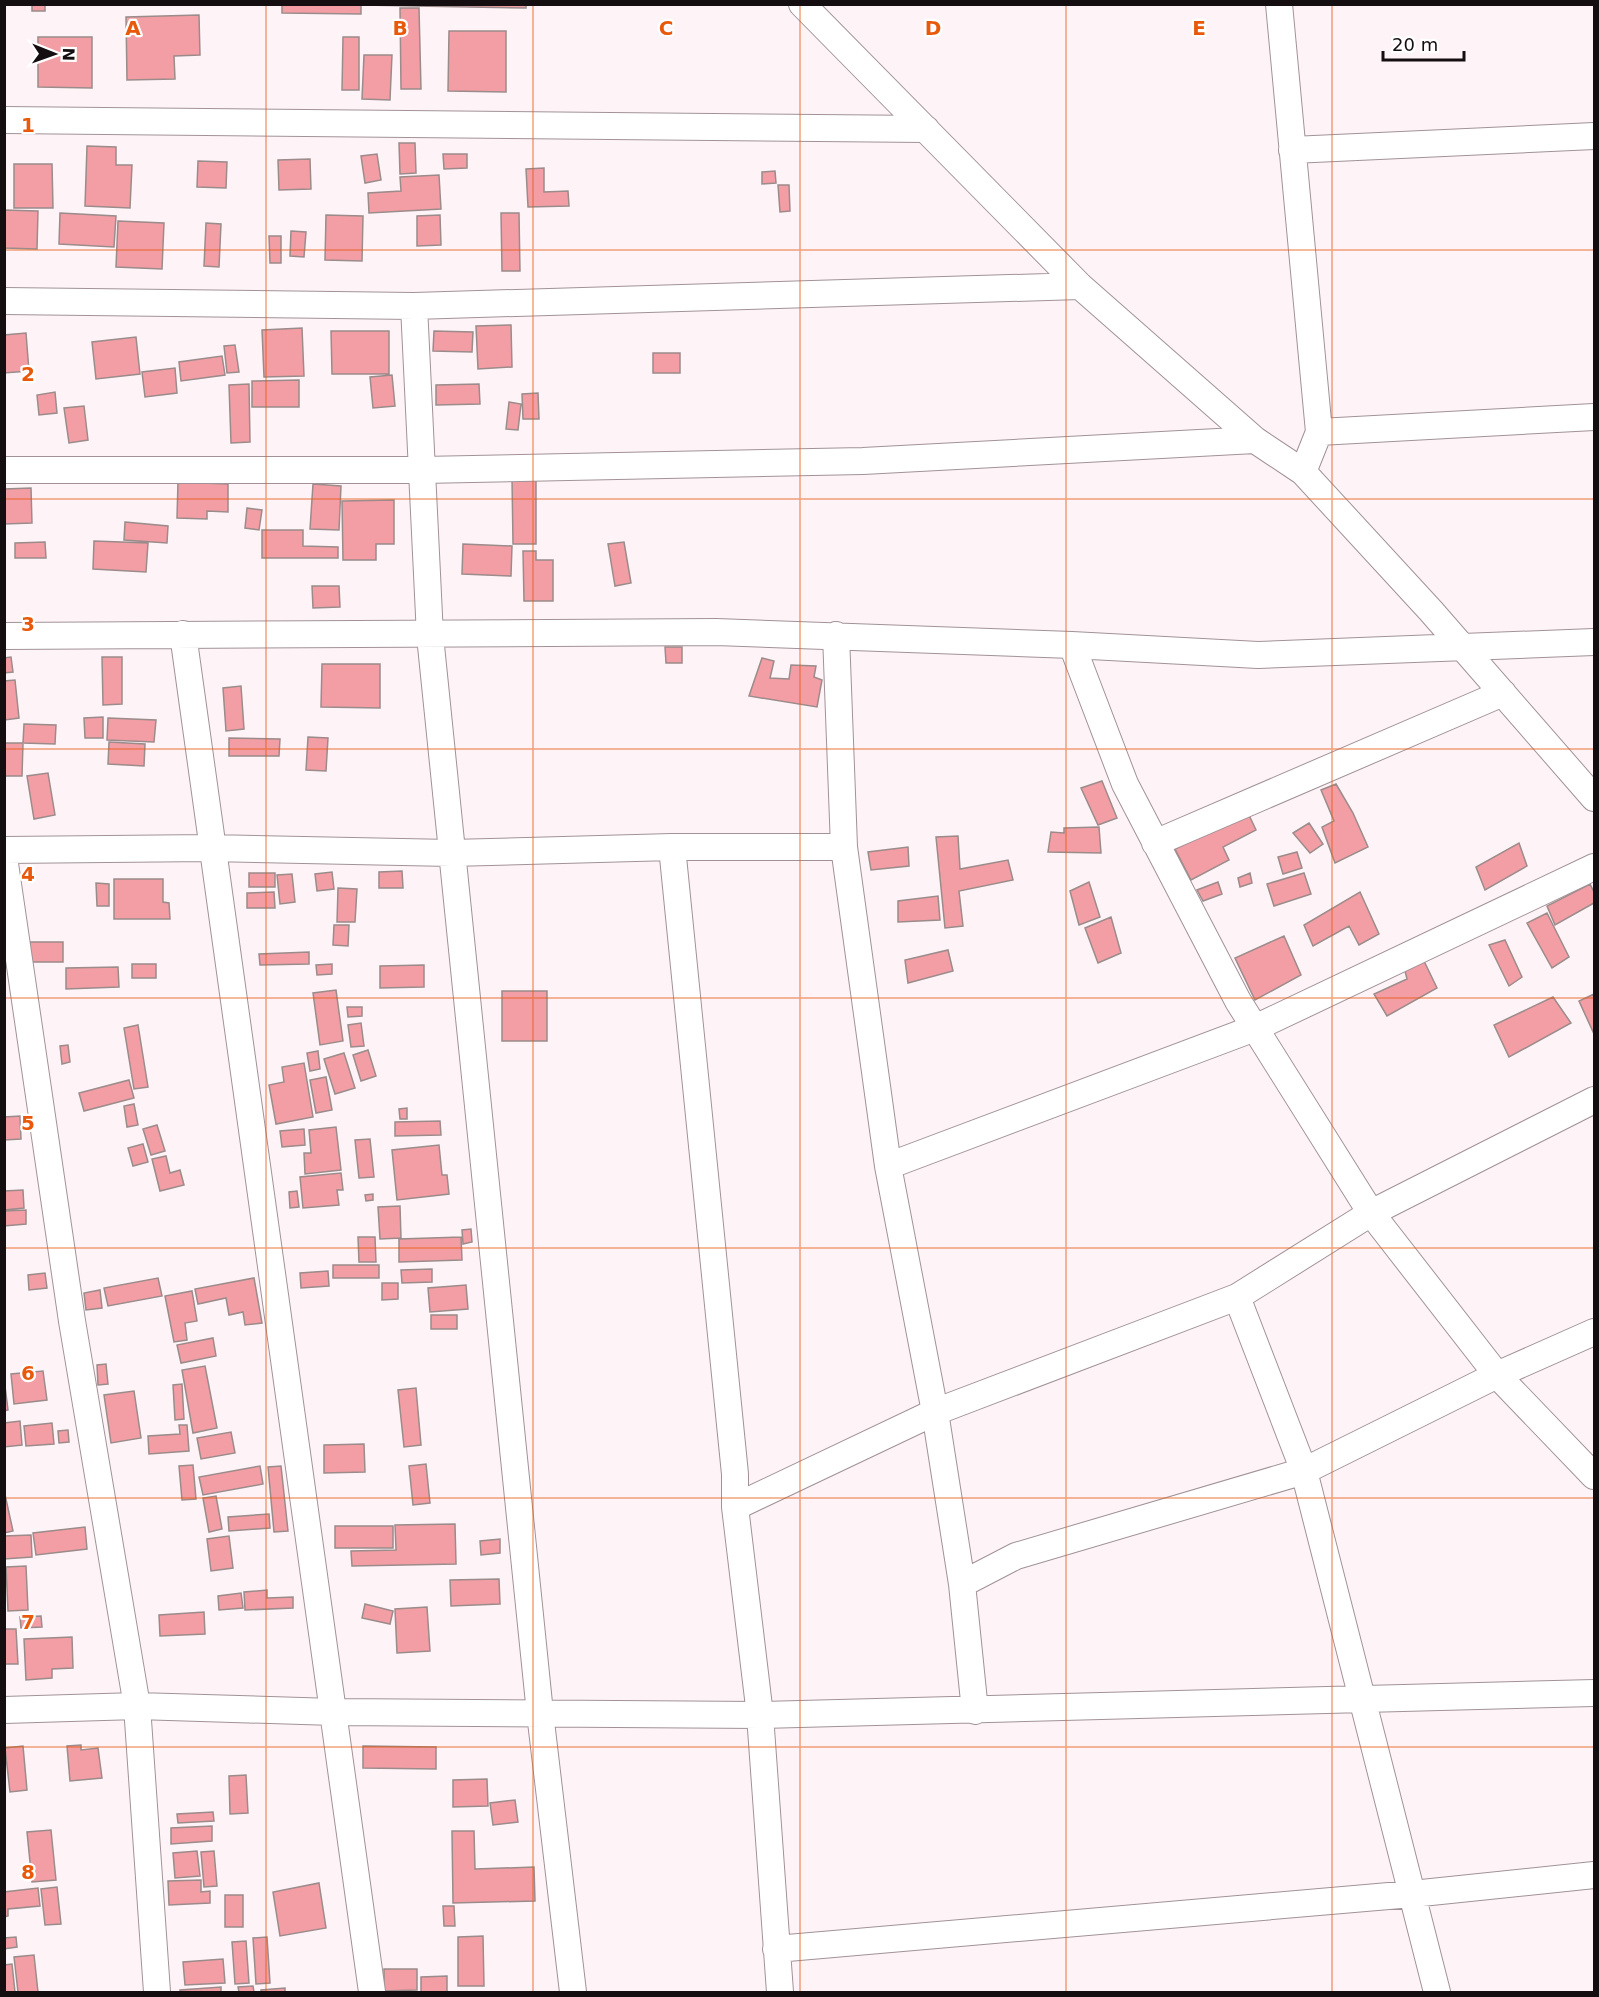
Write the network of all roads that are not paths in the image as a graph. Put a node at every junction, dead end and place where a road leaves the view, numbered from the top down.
1 (802, 4) edge
2 (1279, 4) edge
3 (4, 120) edge
4 (926, 129) junction
5 (1594, 136) edge
6 (1292, 150) junction
7 (1080, 286) junction
8 (4, 301) edge
9 (414, 306) junction
10 (1594, 417) edge
11 (1318, 432) junction
12 (1255, 440) junction
13 (4, 470) edge
14 (422, 470) junction
15 (1304, 472) junction
16 (183, 634) junction
17 (836, 635) junction
18 (4, 636) edge
19 (430, 636) junction
20 (1594, 642) edge
21 (1072, 645) junction
22 (1464, 648) junction
23 (1503, 693) junction
24 (1594, 798) edge
25 (1155, 843) junction
26 (672, 847) junction
27 (844, 847) junction
28 (210, 848) junction
29 (4, 850) edge
30 (451, 852) junction
31 (4, 857) edge
32 (1594, 867) edge
33 (1255, 1028) junction
34 (1594, 1100) edge
35 (888, 1166) junction
36 (1371, 1213) junction
37 (1237, 1297) junction
38 (1594, 1332) edge
39 (1497, 1375) junction
40 (935, 1412) junction
41 (1304, 1471) junction
42 (1594, 1476) edge
43 (735, 1507) junction
44 (962, 1584) junction
45 (1594, 1693) edge
46 (1360, 1700) junction
47 (136, 1706) junction
48 (4, 1710) edge
49 (975, 1711) junction
50 (334, 1712) junction
51 (540, 1713) junction
52 (760, 1716) junction
53 (1594, 1875) edge
54 (1412, 1894) junction
55 (776, 1949) junction
56 (157, 1992) edge
57 (372, 1992) edge
58 (573, 1992) edge
59 (780, 1992) edge
60 (1437, 1992) edge

1 - 4 street
2 - 6 street
3 - 4 street
4 - 7 street
5 - 6 street
6 - 11 street
7 - 9 street
7 - 12 street
8 - 9 street
9 - 14 street
10 - 11 street
11 - 15 street
12 - 14 street
12 - 15 street
13 - 14 street
14 - 19 street
15 - 22 street
16 - 18 street
16 - 19 street
16 - 28 street
17 - 19 street
17 - 21 street
17 - 27 street
19 - 30 street
20 - 22 street
21 - 22 street
21 - 25 street
22 - 23 street
23 - 24 street
23 - 25 street
25 - 33 street
26 - 27 street
26 - 30 street
26 - 43 street
27 - 35 street
28 - 29 street
28 - 30 street
28 - 50 street
30 - 51 street
31 - 47 street
32 - 33 street
33 - 35 street
33 - 36 street
34 - 36 street
35 - 40 street
36 - 37 street
36 - 39 street
37 - 40 street
37 - 41 street
38 - 39 street
39 - 41 street
39 - 42 street
40 - 43 street
40 - 44 street
41 - 44 street
41 - 46 street
43 - 52 street
44 - 49 street
45 - 46 street
46 - 49 street
46 - 54 street
47 - 48 street
47 - 50 street
47 - 56 street
49 - 52 street
50 - 51 street
50 - 57 street
51 - 52 street
51 - 58 street
52 - 55 street
53 - 54 street
54 - 55 street
54 - 60 street
55 - 59 street

